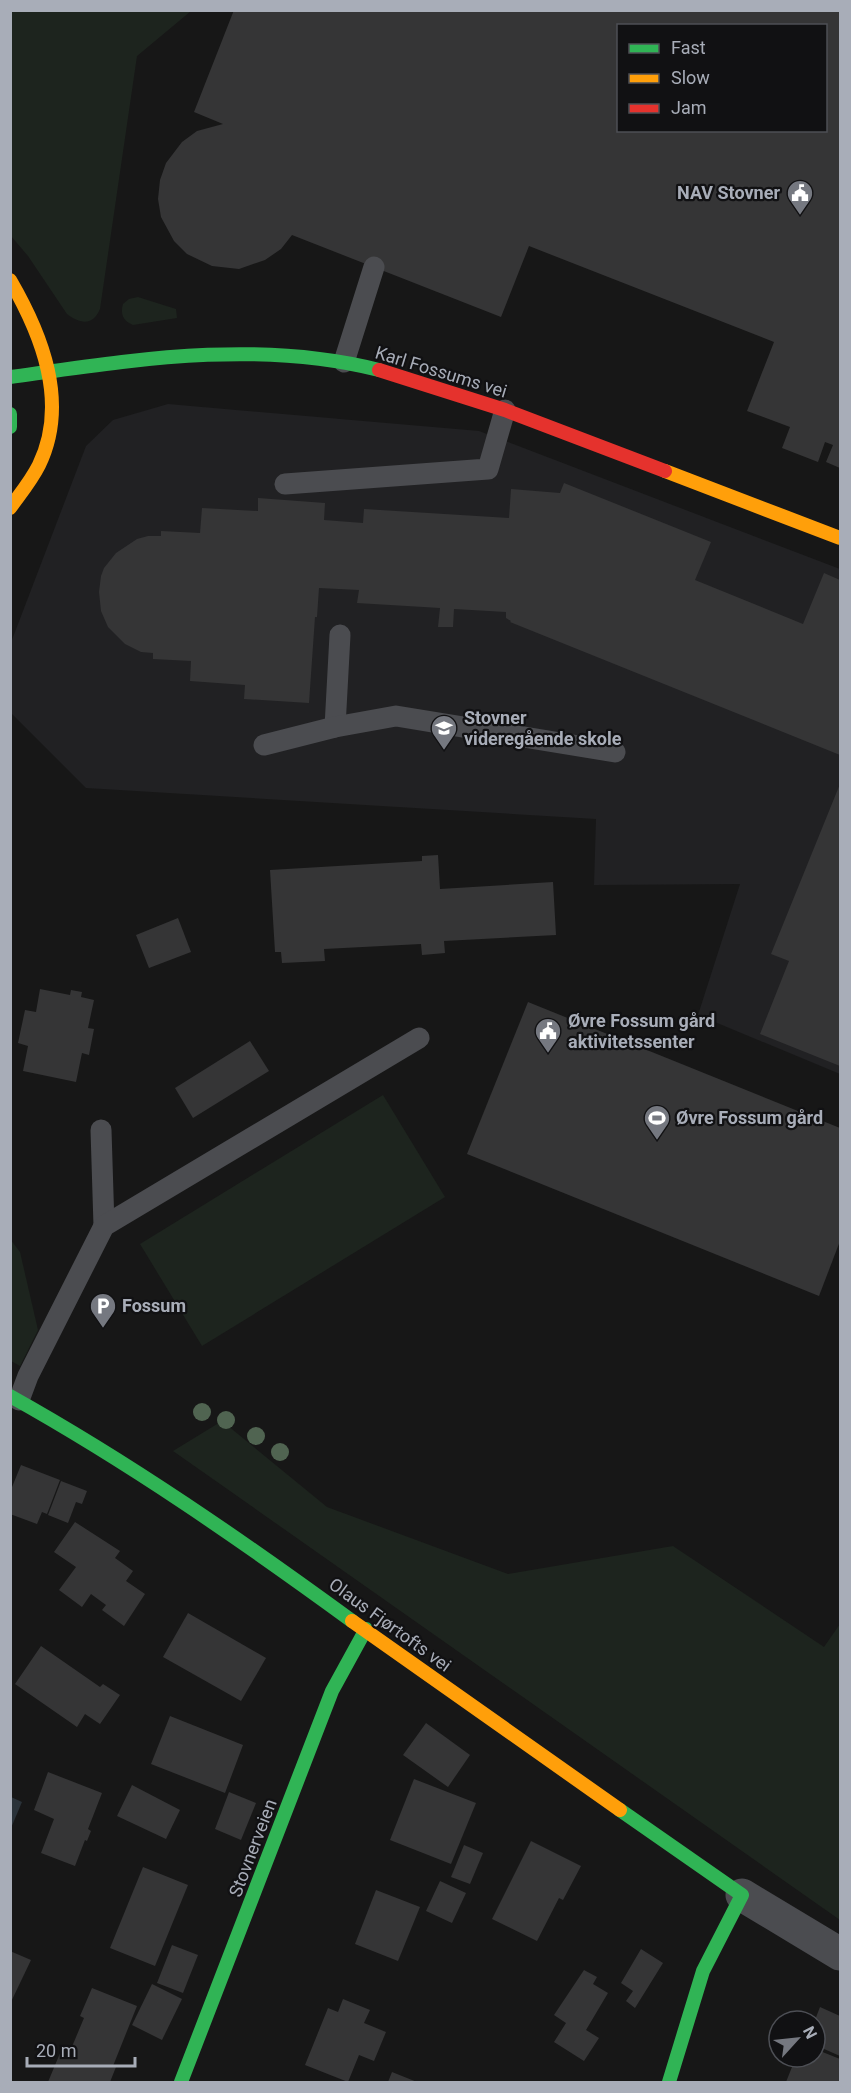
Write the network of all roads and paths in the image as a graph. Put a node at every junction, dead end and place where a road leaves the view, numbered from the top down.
1 (374, 267) dead end
2 (10, 280) edge
3 (344, 362) junction
4 (48, 372) junction
5 (10, 377) edge
6 (505, 410) junction
7 (10, 414) edge
8 (10, 427) edge
9 (285, 484) dead end
10 (10, 508) edge
11 (840, 538) edge
12 (340, 635) dead end
13 (335, 727) junction
14 (264, 745) dead end
15 (615, 752) dead end
16 (419, 1038) dead end
17 (101, 1130) dead end
18 (104, 1227) junction
19 (15, 1398) edge
20 (366, 1629) junction
21 (742, 1895) junction
22 (840, 1954) edge
23 (182, 2082) edge
24 (669, 2082) edge

1 - 3 lane
2 - 4 street
3 - 4 street, Karl Fossums vei
3 - 6 street, Karl Fossums vei
4 - 5 street, Karl Fossums vei
4 - 10 street
6 - 9 lane
6 - 11 street, Karl Fossums vei
7 - 8 street
12 - 13 lane
13 - 14 lane
13 - 15 lane
16 - 18 lane
17 - 18 lane
18 - 19 lane
19 - 20 street, Olaus Fjørtofts vei
20 - 21 street, Olaus Fjørtofts vei
20 - 23 street, Stovnerveien
21 - 22 street
21 - 24 street

